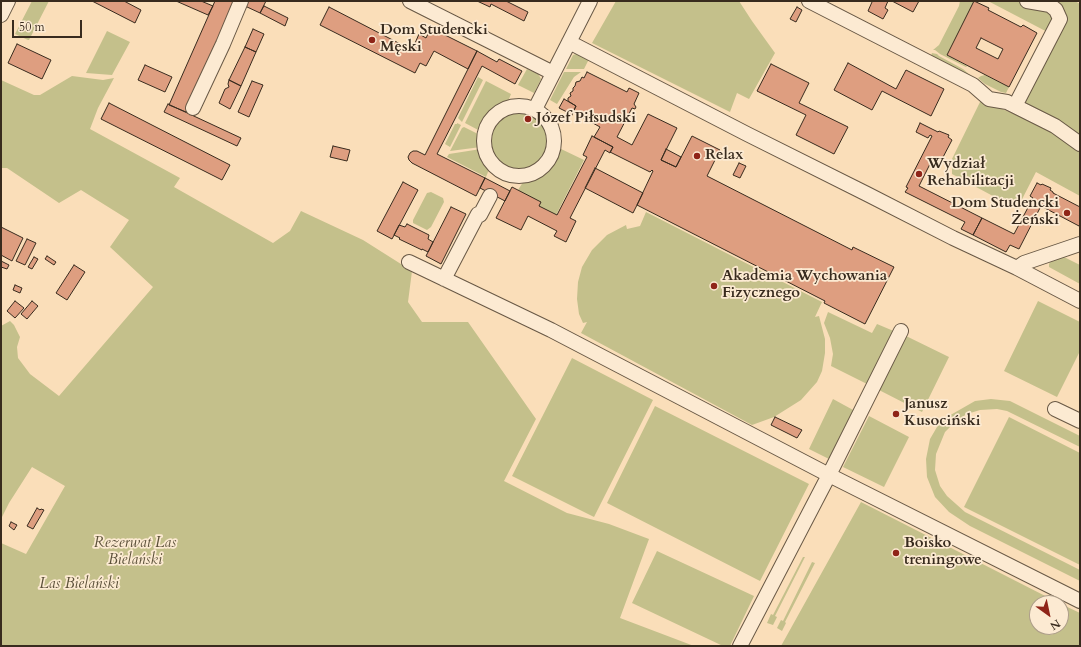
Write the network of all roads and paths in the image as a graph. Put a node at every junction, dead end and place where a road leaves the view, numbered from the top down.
1 (8, 1) edge
2 (241, 1) edge
3 (410, 1) edge
4 (590, 1) edge
5 (809, 1) edge
6 (1027, 1) edge
7 (1, 15) edge
8 (569, 42) junction
9 (553, 73) junction
10 (1015, 106) junction
11 (193, 108) dead end
12 (534, 109) junction
13 (1080, 144) edge
14 (497, 184) junction
15 (1080, 244) edge
16 (409, 262) dead end
17 (1017, 268) junction
18 (444, 279) junction
19 (1080, 301) edge
20 (901, 331) dead end
21 (1055, 409) dead end
22 (1080, 422) edge
23 (829, 475) junction
24 (1080, 601) edge
25 (740, 646) edge

1 - 7 street
2 - 11 street
3 - 9 street
4 - 8 street
5 - 10 street
6 - 10 street
8 - 9 street
8 - 17 street
9 - 12 street
10 - 13 street
12 - 14 street
12 - 14 street
14 - 18 street
15 - 17 street
16 - 18 street
17 - 19 street
18 - 23 street
20 - 23 street
21 - 22 street
23 - 24 street
23 - 25 street

